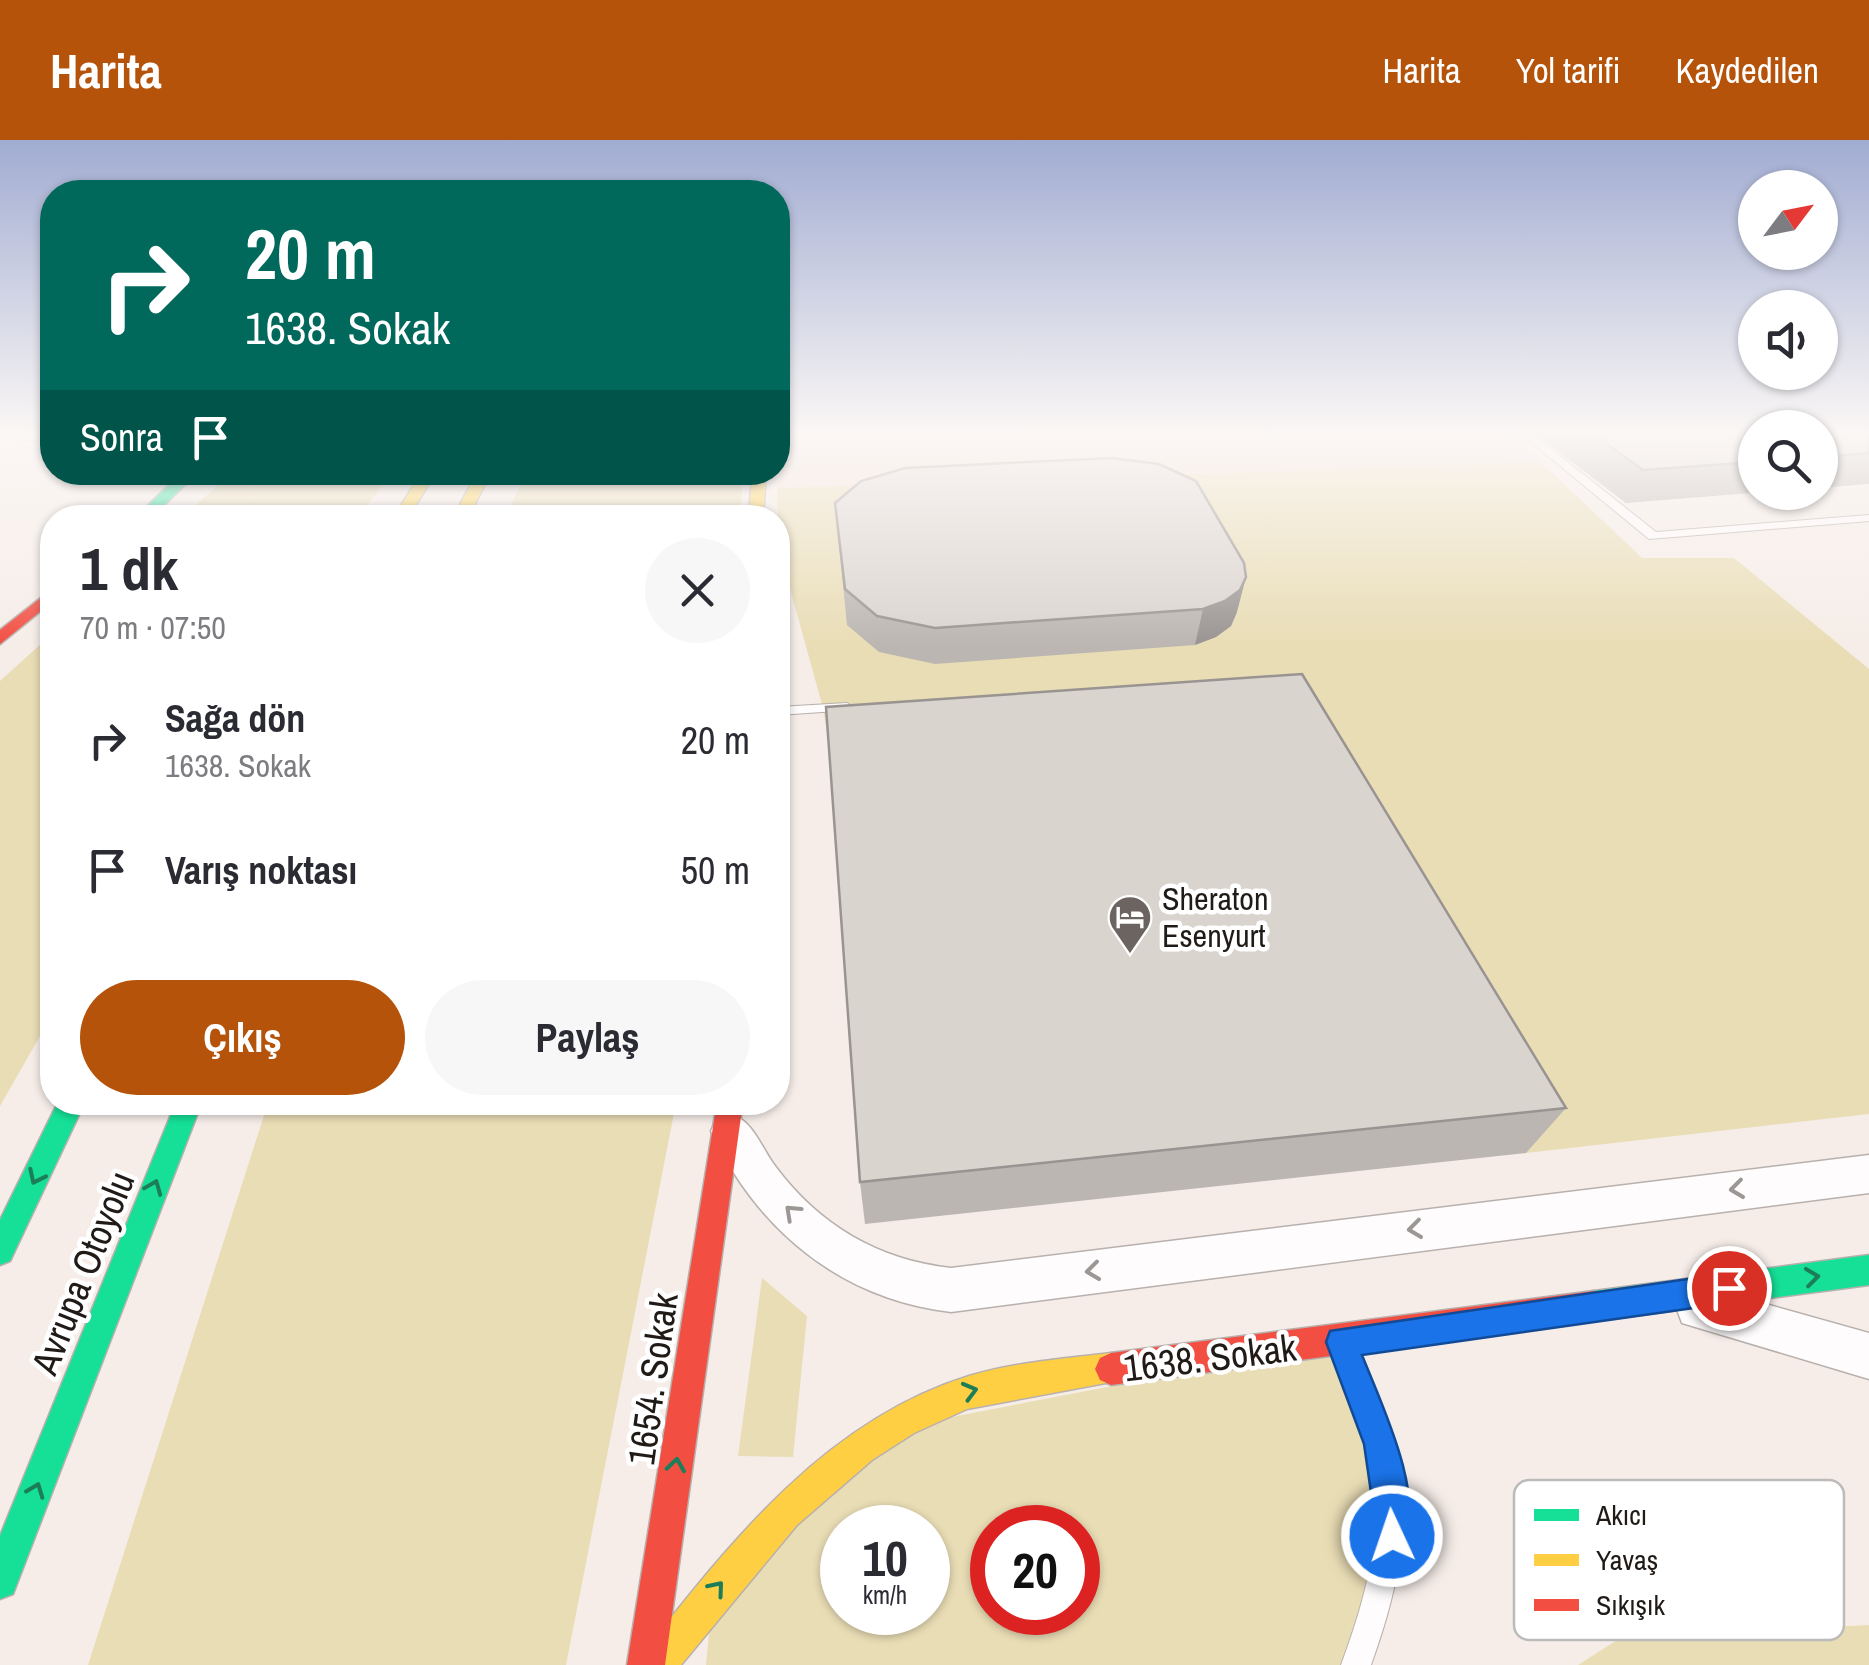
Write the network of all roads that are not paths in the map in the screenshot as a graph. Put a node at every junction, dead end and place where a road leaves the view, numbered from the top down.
1 (1614, 504) edge
2 (1869, 518) edge
3 (40, 604) edge
4 (0, 638) edge
5 (856, 706) edge
6 (790, 710) edge
7 (66, 1115) edge
8 (184, 1115) edge
9 (728, 1115) edge
10 (729, 1115) edge
11 (1869, 1174) edge
12 (0, 1251) edge
13 (1869, 1270) edge
14 (1660, 1297) junction
15 (1342, 1342) junction
16 (1869, 1356) edge
17 (0, 1581) edge
18 (646, 1665) edge
19 (657, 1665) edge
20 (1356, 1665) edge

1 - 2 lane
3 - 4 main road
5 - 6 lane
7 -> 12 main road
17 -> 8 main road, Avrupa Otoyolu
18 -> 9 main road, 1654. Sokak
11 -> 10 street
14 -> 13 main road, 1638. Sokak
14 - 15 main road, 1638. Sokak
14 - 16 street
19 -> 15 main road, 1638. Sokak
15 - 20 lane

